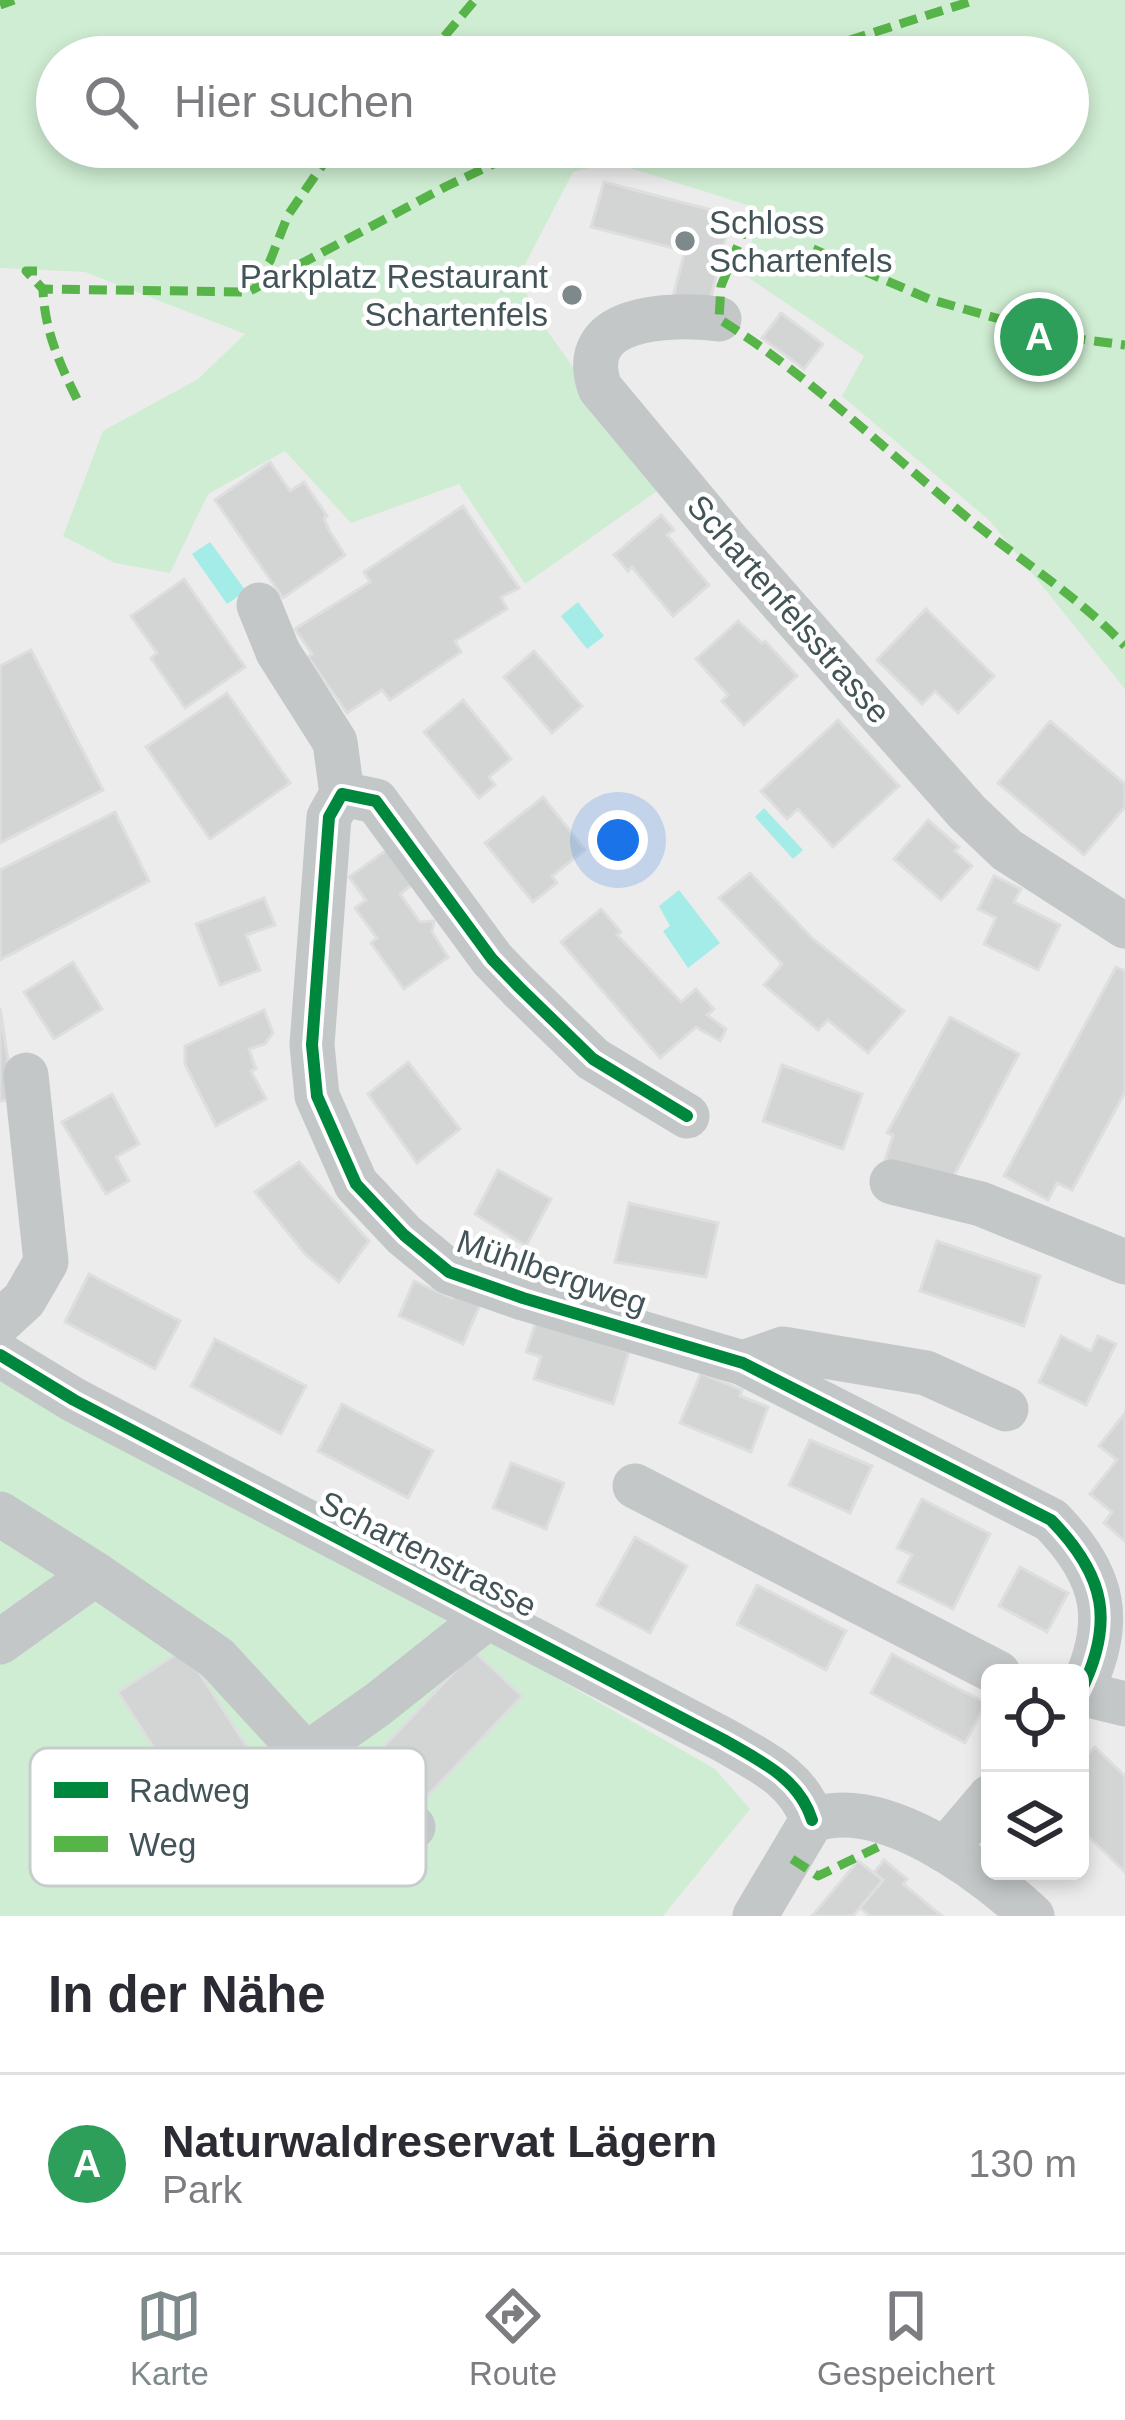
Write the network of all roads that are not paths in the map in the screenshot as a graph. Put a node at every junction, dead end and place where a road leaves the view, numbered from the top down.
1 (719, 319) dead end
2 (259, 605) dead end
3 (342, 794) junction
4 (1125, 926) edge
5 (26, 1075) dead end
6 (687, 1116) dead end
7 (892, 1181) dead end
8 (1125, 1262) edge
9 (0, 1322) edge
10 (0, 1355) edge
11 (743, 1363) junction
12 (1006, 1409) dead end
13 (634, 1486) dead end
14 (0, 1514) edge
15 (95, 1574) junction
16 (489, 1616) junction
17 (0, 1642) edge
18 (981, 1664) edge
19 (1089, 1676) edge
20 (1089, 1695) edge
21 (1125, 1704) edge
22 (300, 1748) edge
23 (316, 1748) edge
24 (981, 1808) edge
25 (812, 1820) junction
26 (945, 1850) junction
27 (755, 1916) edge
28 (1032, 1916) edge

1 - 4 street, Schartenfelsstrasse
2 - 3 street
3 - 6 street
3 - 11 street, Mühlbergweg
5 - 9 street
7 - 8 street
10 - 16 street, Schartenstrasse
11 - 12 street
11 - 19 street, Mühlbergweg
13 - 18 street
14 - 15 street
15 - 17 street
15 - 22 street
16 - 23 street
16 - 25 street, Schartenstrasse
20 - 21 street
24 - 26 street
25 - 26 street
25 - 27 street
26 - 28 street

